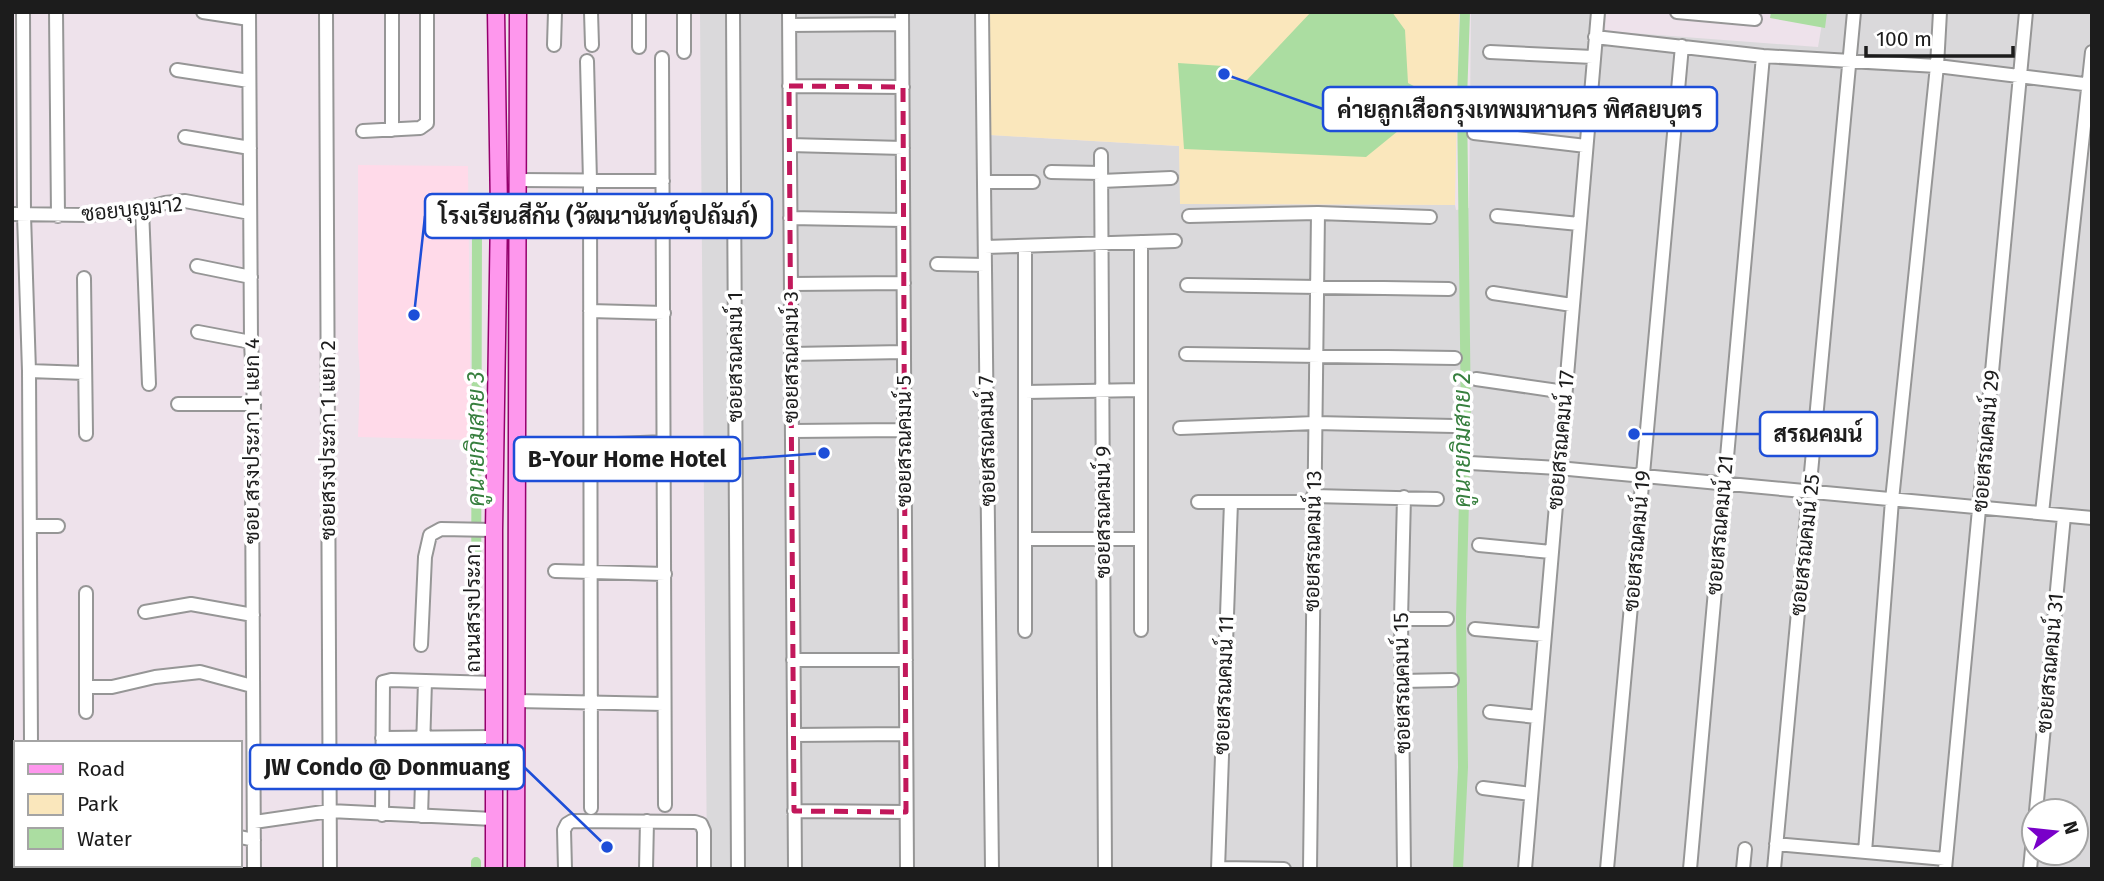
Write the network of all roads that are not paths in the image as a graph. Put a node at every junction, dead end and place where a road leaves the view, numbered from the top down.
1 (23, 12) edge
2 (56, 12) edge
3 (203, 12) edge
4 (326, 12) edge
5 (392, 12) edge
6 (427, 12) edge
7 (496, 12) edge
8 (518, 12) edge
9 (555, 12) edge
10 (591, 12) edge
11 (639, 12) edge
12 (684, 12) edge
13 (733, 12) edge
14 (982, 12) edge
15 (1598, 12) edge
16 (1677, 12) edge
17 (1854, 12) edge
18 (1940, 12) edge
19 (2026, 12) edge
20 (1683, 13) edge
21 (249, 15) edge
22 (902, 18) edge
23 (789, 19) edge
24 (1755, 19) dead end
25 (1595, 37) junction
26 (554, 45) dead end
27 (592, 45) dead end
28 (1682, 46) junction
29 (639, 47) dead end
30 (684, 52) dead end
31 (1490, 52) dead end
32 (2092, 52) edge
33 (1763, 56) junction
34 (1593, 57) junction
35 (662, 58) dead end
36 (587, 61) dead end
37 (1848, 61) junction
38 (1937, 66) junction
39 (177, 70) dead end
40 (2019, 76) junction
41 (249, 81) junction
42 (2090, 84) edge
43 (789, 86) junction
44 (903, 87) junction
45 (392, 130) junction
46 (363, 131) dead end
47 (1474, 133) dead end
48 (185, 137) dead end
49 (790, 145) junction
50 (1586, 146) junction
51 (250, 148) junction
52 (903, 148) junction
53 (1101, 155) dead end
54 (1051, 172) dead end
55 (1101, 177) junction
56 (1171, 178) dead end
57 (518, 180) junction
58 (590, 181) junction
59 (663, 181) junction
60 (984, 182) junction
61 (1033, 182) dead end
62 (142, 209) junction
63 (250, 213) junction
64 (18, 214) edge
65 (1318, 214) junction
66 (58, 216) junction
67 (1189, 216) dead end
68 (1497, 216) dead end
69 (1430, 217) dead end
70 (790, 218) junction
71 (903, 220) junction
72 (1579, 224) junction
73 (1175, 241) dead end
74 (1141, 242) junction
75 (1102, 244) junction
76 (1025, 246) junction
77 (985, 247) junction
78 (937, 264) dead end
79 (985, 265) junction
80 (197, 266) dead end
81 (85, 278) dead end
82 (251, 278) junction
83 (904, 283) junction
84 (791, 285) junction
85 (1186, 285) dead end
86 (1316, 287) junction
87 (1448, 289) dead end
88 (1493, 293) dead end
89 (1572, 304) junction
90 (590, 311) junction
91 (664, 313) junction
92 (198, 332) dead end
93 (251, 342) junction
94 (904, 352) junction
95 (791, 354) junction
96 (1186, 354) dead end
97 (1315, 355) junction
98 (1455, 358) dead end
99 (29, 371) junction
100 (85, 373) junction
101 (1476, 379) dead end
102 (149, 384) dead end
103 (1141, 390) junction
104 (1025, 392) junction
105 (1102, 392) junction
106 (1565, 392) junction
107 (177, 404) dead end
108 (254, 404) junction
109 (1315, 423) junction
110 (1454, 426) dead end
111 (1180, 428) dead end
112 (903, 430) junction
113 (792, 431) junction
114 (86, 434) dead end
115 (665, 442) junction
116 (517, 443) junction
117 (593, 443) junction
118 (1470, 463) dead end
119 (1558, 468) junction
120 (1643, 477) junction
121 (1724, 485) junction
122 (1810, 491) junction
123 (1404, 497) junction
124 (1313, 499) junction
125 (1437, 499) dead end
126 (1892, 500) junction
127 (1198, 502) dead end
128 (1231, 502) junction
129 (1980, 507) junction
130 (2042, 513) junction
131 (516, 516) junction
132 (2064, 516) junction
133 (2092, 519) edge
134 (491, 525) junction
135 (30, 526) junction
136 (58, 526) dead end
137 (1025, 539) junction
138 (1141, 539) junction
139 (1103, 540) junction
140 (1479, 545) dead end
141 (1551, 552) junction
142 (555, 571) dead end
143 (591, 573) junction
144 (665, 574) junction
145 (86, 593) dead end
146 (145, 612) dead end
147 (253, 615) junction
148 (1401, 619) junction
149 (1447, 619) dead end
150 (1475, 629) dead end
151 (1141, 630) dead end
152 (1026, 631) dead end
153 (1544, 635) junction
154 (421, 645) dead end
155 (793, 660) junction
156 (905, 660) junction
157 (1452, 680) dead end
158 (425, 681) junction
159 (1402, 681) junction
160 (494, 683) junction
161 (253, 686) junction
162 (86, 687) junction
163 (517, 701) junction
164 (592, 702) junction
165 (664, 704) junction
166 (86, 712) dead end
167 (1490, 712) dead end
168 (1537, 717) junction
169 (905, 734) junction
170 (794, 735) junction
171 (423, 737) junction
172 (494, 737) junction
173 (382, 738) junction
174 (31, 741) edge
175 (1483, 788) dead end
176 (1531, 794) junction
177 (2037, 797) edge
178 (665, 805) dead end
179 (591, 808) dead end
180 (330, 811) junction
181 (794, 811) junction
182 (906, 812) junction
183 (382, 815) junction
184 (421, 816) junction
185 (493, 819) junction
186 (647, 821) junction
187 (254, 822) junction
188 (242, 836) edge
189 (254, 839) junction
190 (1776, 844) junction
191 (1745, 849) dead end
192 (1865, 852) junction
193 (1945, 864) edge
194 (1218, 868) edge
195 (254, 869) edge
196 (330, 869) edge
197 (494, 869) edge
198 (516, 869) edge
199 (565, 869) edge
200 (646, 869) edge
201 (705, 869) edge
202 (738, 869) edge
203 (795, 869) edge
204 (907, 869) edge
205 (992, 869) edge
206 (1105, 869) edge
207 (1284, 869) edge
208 (1310, 869) edge
209 (1404, 869) edge
210 (1525, 869) edge
211 (1607, 869) edge
212 (1690, 869) edge
213 (1743, 869) edge
214 (1774, 869) edge

1 - 64 street
2 - 66 street
3 - 21 street
4 - 180 street, ซอยสรงประภา 1 แยก 2
5 - 45 street
6 - 45 street
7 - 134 main road, ถนนสรงประภา
8 - 57 main road, ถนนสรงประภา
9 - 26 street
10 - 27 street
11 - 29 street
12 - 30 street
13 - 202 street, ซอยสรณคมน์ 1
14 - 60 street, ซอยสรณคมน์ 7
15 - 25 street, ซอยสรณคมน์ 17
16 - 20 street
17 - 37 street, ซอยสรณคมน์ 25
18 - 38 street
19 - 40 street, ซอยสรณคมน์ 29
20 - 24 street
21 - 41 street, ซอย สรงประภา 1 แยก 4
22 - 23 street
22 - 44 street, ซอยสรณคมน์ 5
23 - 43 street, ซอยสรณคมน์ 3
25 - 28 street
25 - 34 street, ซอยสรณคมน์ 17
28 - 33 street
28 - 120 street, ซอยสรณคมน์ 19
31 - 34 street
32 - 42 street
33 - 37 street
33 - 121 street, ซอยสรณคมน์ 21
34 - 50 street, ซอยสรณคมน์ 17
35 - 59 street
36 - 58 street
37 - 38 street
37 - 122 street, ซอยสรณคมน์ 25
38 - 40 street
38 - 126 street
39 - 41 street
40 - 42 street
40 - 129 street, ซอยสรณคมน์ 29
41 - 51 street, ซอย สรงประภา 1 แยก 4
42 - 130 street
43 - 44 street
43 - 49 street, ซอยสรณคมน์ 3
44 - 52 street, ซอยสรณคมน์ 5
45 - 46 street
47 - 50 street
48 - 51 street
49 - 52 street
49 - 70 street, ซอยสรณคมน์ 3
50 - 72 street, ซอยสรณคมน์ 17
51 - 63 street, ซอย สรงประภา 1 แยก 4
52 - 71 street, ซอยสรณคมน์ 5
53 - 55 street, ซอยสรณคมน์ 9
54 - 55 street
55 - 56 street
55 - 75 street, ซอยสรณคมน์ 9
57 - 58 street
57 - 116 main road, ถนนสรงประภา
58 - 59 street
58 - 90 street
59 - 91 street
60 - 61 street
60 - 77 street, ซอยสรณคมน์ 7
62 - 63 street, ซอยบุญมา2
62 - 66 street, ซอยบุญมา2
62 - 102 street
63 - 82 street, ซอย สรงประภา 1 แยก 4
64 - 66 street, ซอยบุญมา2
64 - 99 street
65 - 67 street
65 - 69 street
65 - 86 street, ซอยสรณคมน์ 13
68 - 72 street
70 - 71 street
70 - 84 street, ซอยสรณคมน์ 3
71 - 83 street, ซอยสรณคมน์ 5
72 - 89 street, ซอยสรณคมน์ 17
73 - 74 street
74 - 75 street
74 - 103 street
75 - 76 street
75 - 105 street, ซอยสรณคมน์ 9
76 - 77 street
76 - 104 street
77 - 79 street, ซอยสรณคมน์ 7
78 - 79 street
79 - 205 street, ซอยสรณคมน์ 7
80 - 82 street
81 - 100 street
82 - 93 street, ซอย สรงประภา 1 แยก 4
83 - 84 street
83 - 94 street, ซอยสรณคมน์ 5
84 - 95 street, ซอยสรณคมน์ 3
85 - 86 street
86 - 87 street
86 - 97 street, ซอยสรณคมน์ 13
88 - 89 street
89 - 106 street, ซอยสรณคมน์ 17
90 - 91 street
90 - 117 street
91 - 115 street
92 - 93 street
93 - 108 street, ซอย สรงประภา 1 แยก 4
94 - 95 street
94 - 112 street, ซอยสรณคมน์ 5
95 - 113 street, ซอยสรณคมน์ 3
96 - 97 street
97 - 98 street
97 - 109 street, ซอยสรณคมน์ 13
99 - 100 street
99 - 135 street
100 - 114 street
101 - 106 street
103 - 105 street
103 - 138 street
104 - 105 street
104 - 137 street
105 - 139 street, ซอยสรณคมน์ 9
106 - 119 street, ซอยสรณคมน์ 17
107 - 108 street
108 - 147 street, ซอย สรงประภา 1 แยก 4
109 - 110 street
109 - 111 street
109 - 124 street, ซอยสรณคมน์ 13
112 - 113 street
112 - 156 street, ซอยสรณคมน์ 5
113 - 155 street, ซอยสรณคมน์ 3
115 - 117 street
115 - 144 street
116 - 117 street
116 - 131 main road, ถนนสรงประภา
117 - 143 street
118 - 119 street
119 - 120 street
119 - 141 street, ซอยสรณคมน์ 17
120 - 121 street
120 - 211 street, ซอยสรณคมน์ 19
121 - 122 street
121 - 212 street, ซอยสรณคมน์ 21
122 - 126 street
122 - 190 street, ซอยสรณคมน์ 25
123 - 124 street
123 - 125 street
123 - 148 street, ซอยสรณคมน์ 15
124 - 128 street
124 - 208 street, ซอยสรณคมน์ 13
126 - 129 street
126 - 192 street
127 - 128 street
128 - 194 street, ซอยสรณคมน์ 11
129 - 130 street
129 - 193 street, ซอยสรณคมน์ 29
130 - 132 street
131 - 134 main road
131 - 163 main road, ถนนสรงประภา
132 - 133 street
132 - 177 street, ซอยสรณคมน์ 31
134 - 154 street
134 - 160 main road, ถนนสรงประภา
135 - 136 street
135 - 174 street
137 - 139 street
137 - 152 street
138 - 139 street
138 - 151 street
139 - 206 street, ซอยสรณคมน์ 9
140 - 141 street
141 - 153 street, ซอยสรณคมน์ 17
142 - 143 street
143 - 144 street
143 - 164 street
144 - 165 street
145 - 162 street
146 - 147 street
147 - 161 street, ซอย สรงประภา 1 แยก 4
148 - 149 street
148 - 159 street, ซอยสรณคมน์ 15
150 - 153 street
153 - 168 street, ซอยสรณคมน์ 17
155 - 156 street
155 - 170 street, ซอยสรณคมน์ 3
156 - 169 street, ซอยสรณคมน์ 5
157 - 159 street
158 - 160 street
158 - 171 street
158 - 173 street
159 - 209 street, ซอยสรณคมน์ 15
160 - 172 main road, ถนนสรงประภา
161 - 162 street
161 - 187 street, ซอย สรงประภา 1 แยก 4
162 - 166 street
163 - 164 street
163 - 198 main road, ถนนสรงประภา
164 - 165 street
164 - 179 street
165 - 178 street
167 - 168 street
168 - 176 street, ซอยสรณคมน์ 17
169 - 170 street
169 - 182 street, ซอยสรณคมน์ 5
170 - 181 street, ซอยสรณคมน์ 3
171 - 172 street
171 - 173 street
171 - 184 street
172 - 185 main road, ถนนสรงประภา
173 - 183 street
175 - 176 street
176 - 210 street, ซอยสรณคมน์ 17
180 - 183 street
180 - 187 street
180 - 196 street, ซอยสรงประภา 1 แยก 2
181 - 182 street
181 - 203 street, ซอยสรณคมน์ 3
182 - 204 street, ซอยสรณคมน์ 5
183 - 184 street
184 - 185 street
185 - 197 main road, ถนนสรงประภา
186 - 199 street
186 - 200 street
186 - 201 street
187 - 189 street, ซอย สรงประภา 1 แยก 4
188 - 189 street
189 - 195 street, ซอย สรงประภา 1 แยก 4
190 - 192 street
190 - 214 street, ซอยสรณคมน์ 25
191 - 213 street
192 - 193 street
194 - 207 street

